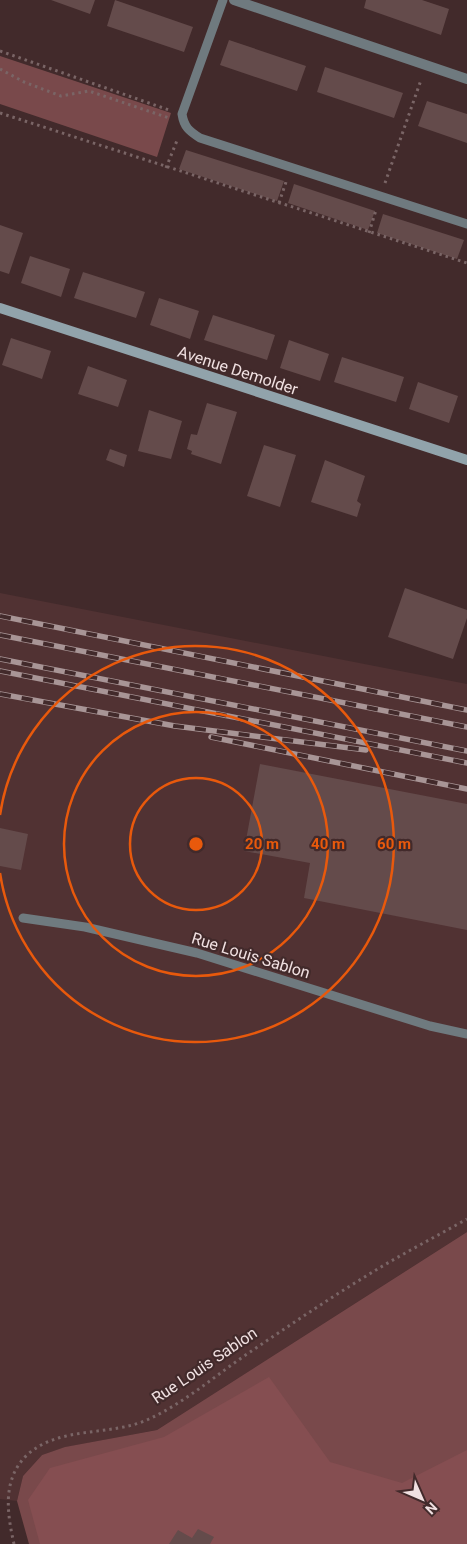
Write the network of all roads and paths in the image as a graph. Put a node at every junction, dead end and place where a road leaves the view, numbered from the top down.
1 (223, 0) edge
2 (234, 0) edge
3 (0, 51) edge
4 (426, 65) junction
5 (0, 70) edge
6 (467, 79) edge
7 (0, 113) edge
8 (183, 119) junction
9 (292, 166) junction
10 (166, 168) junction
11 (380, 196) junction
12 (279, 203) junction
13 (467, 224) edge
14 (369, 234) junction
15 (467, 263) edge
16 (0, 308) edge
17 (467, 460) edge
18 (23, 918) dead end
19 (467, 1034) edge
20 (467, 1220) edge
21 (14, 1544) edge

1 - 8 lane
2 - 4 street
3 - 8 path
4 - 6 street
4 - 11 path
5 - 8 path
7 - 10 path
8 - 9 lane
8 - 10 path
9 - 11 lane
9 - 12 path
10 - 12 path
11 - 13 lane
11 - 14 path
12 - 14 path
14 - 15 path
16 - 17 street, Avenue Demolder
18 - 19 lane, Rue Louis Sablon
20 - 21 path, Rue Louis Sablon

